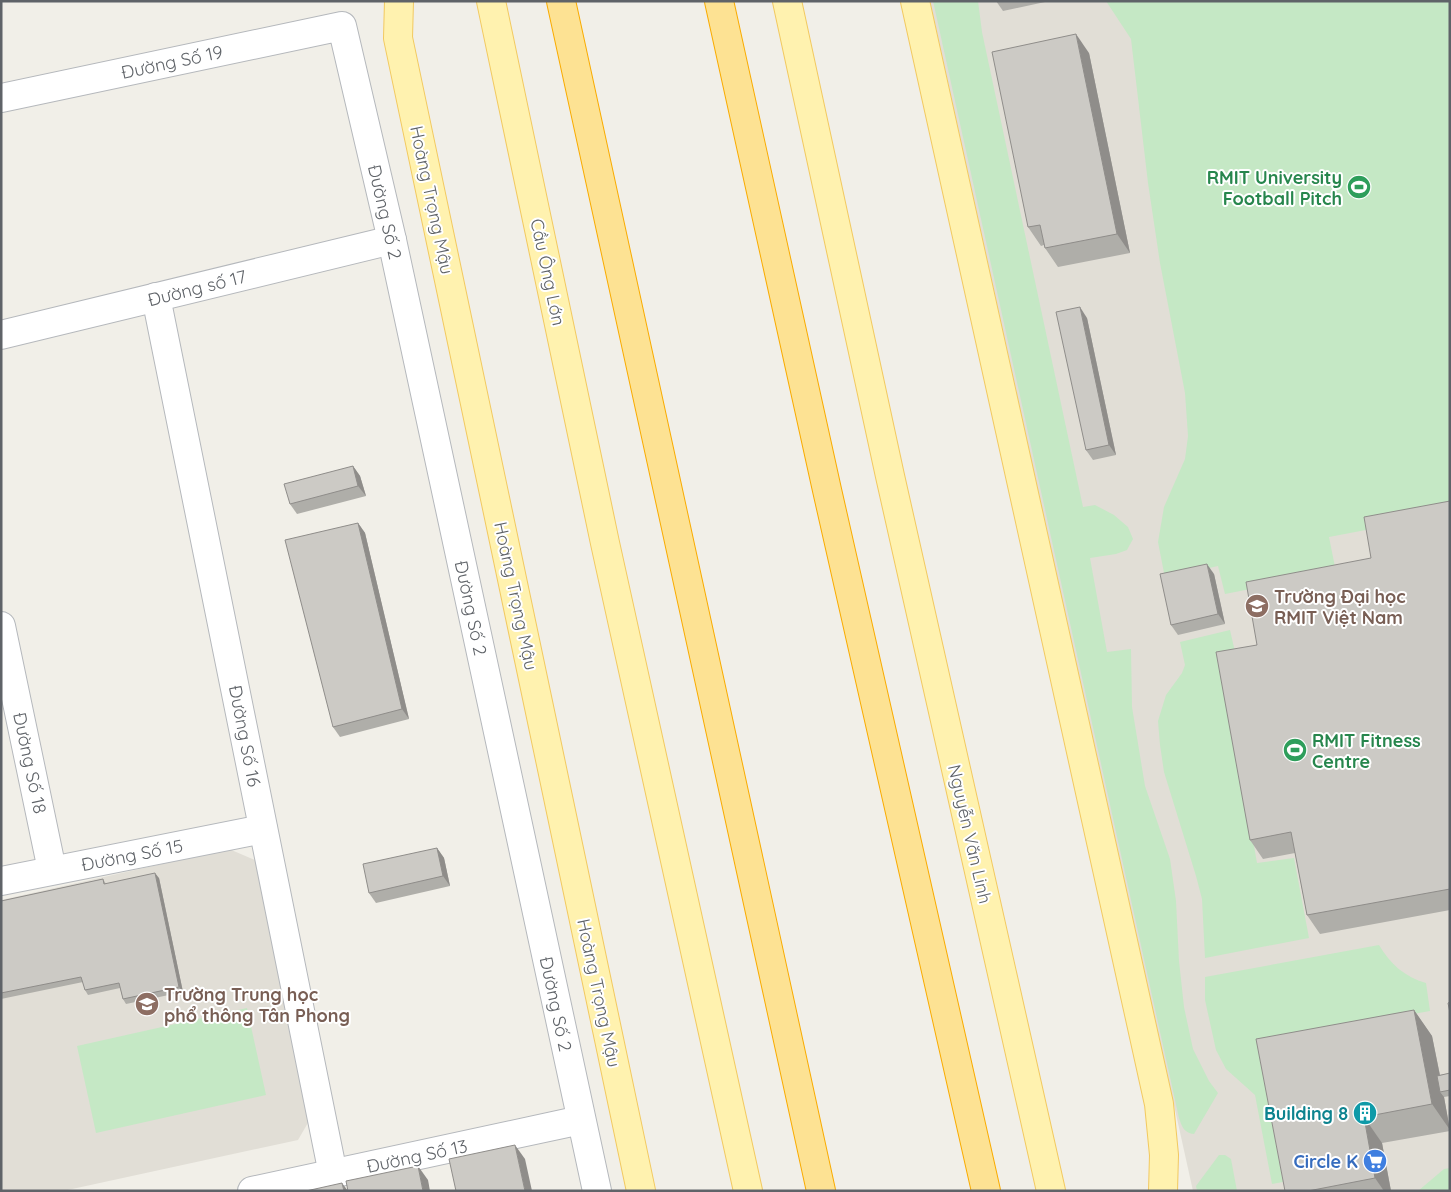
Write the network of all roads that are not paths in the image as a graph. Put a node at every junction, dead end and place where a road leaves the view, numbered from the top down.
1 (399, 1) edge
2 (491, 1) edge
3 (561, 1) edge
4 (720, 1) edge
5 (787, 1) edge
6 (915, 1) edge
7 (342, 26) joint
8 (1, 98) edge
9 (392, 240) junction
10 (156, 297) junction
11 (1, 335) edge
12 (1, 626) edge
13 (263, 829) junction
14 (52, 870) junction
15 (1, 881) edge
16 (581, 1120) junction
17 (333, 1174) junction
18 (252, 1191) edge
19 (597, 1191) edge
20 (641, 1191) edge
21 (748, 1191) edge
22 (821, 1191) edge
23 (986, 1191) edge
24 (1051, 1191) edge
25 (1163, 1191) edge

1 - 20 main road, Hoàng Trọng Mậu
2 - 21 main road, Cầu Ông Lớn
3 - 22 highway
4 - 23 highway
5 - 24 main road, Nguyễn Văn Linh
6 - 25 main road
7 - 8 street, Đường Số 19
7 - 9 street, Đường Số 2
9 - 10 street, Đường số 17
9 - 16 street, Đường Số 2
10 - 11 street, Đường số 17
10 - 13 street, Đường Số 16
12 - 14 street, Đường Số 18
13 - 14 street, Đường Số 15
13 - 17 street, Đường Số 16
14 - 15 street, Đường Số 15
16 - 17 street, Đường Số 13
16 - 19 street, Đường Số 2
17 - 18 street, Đường Số 13

